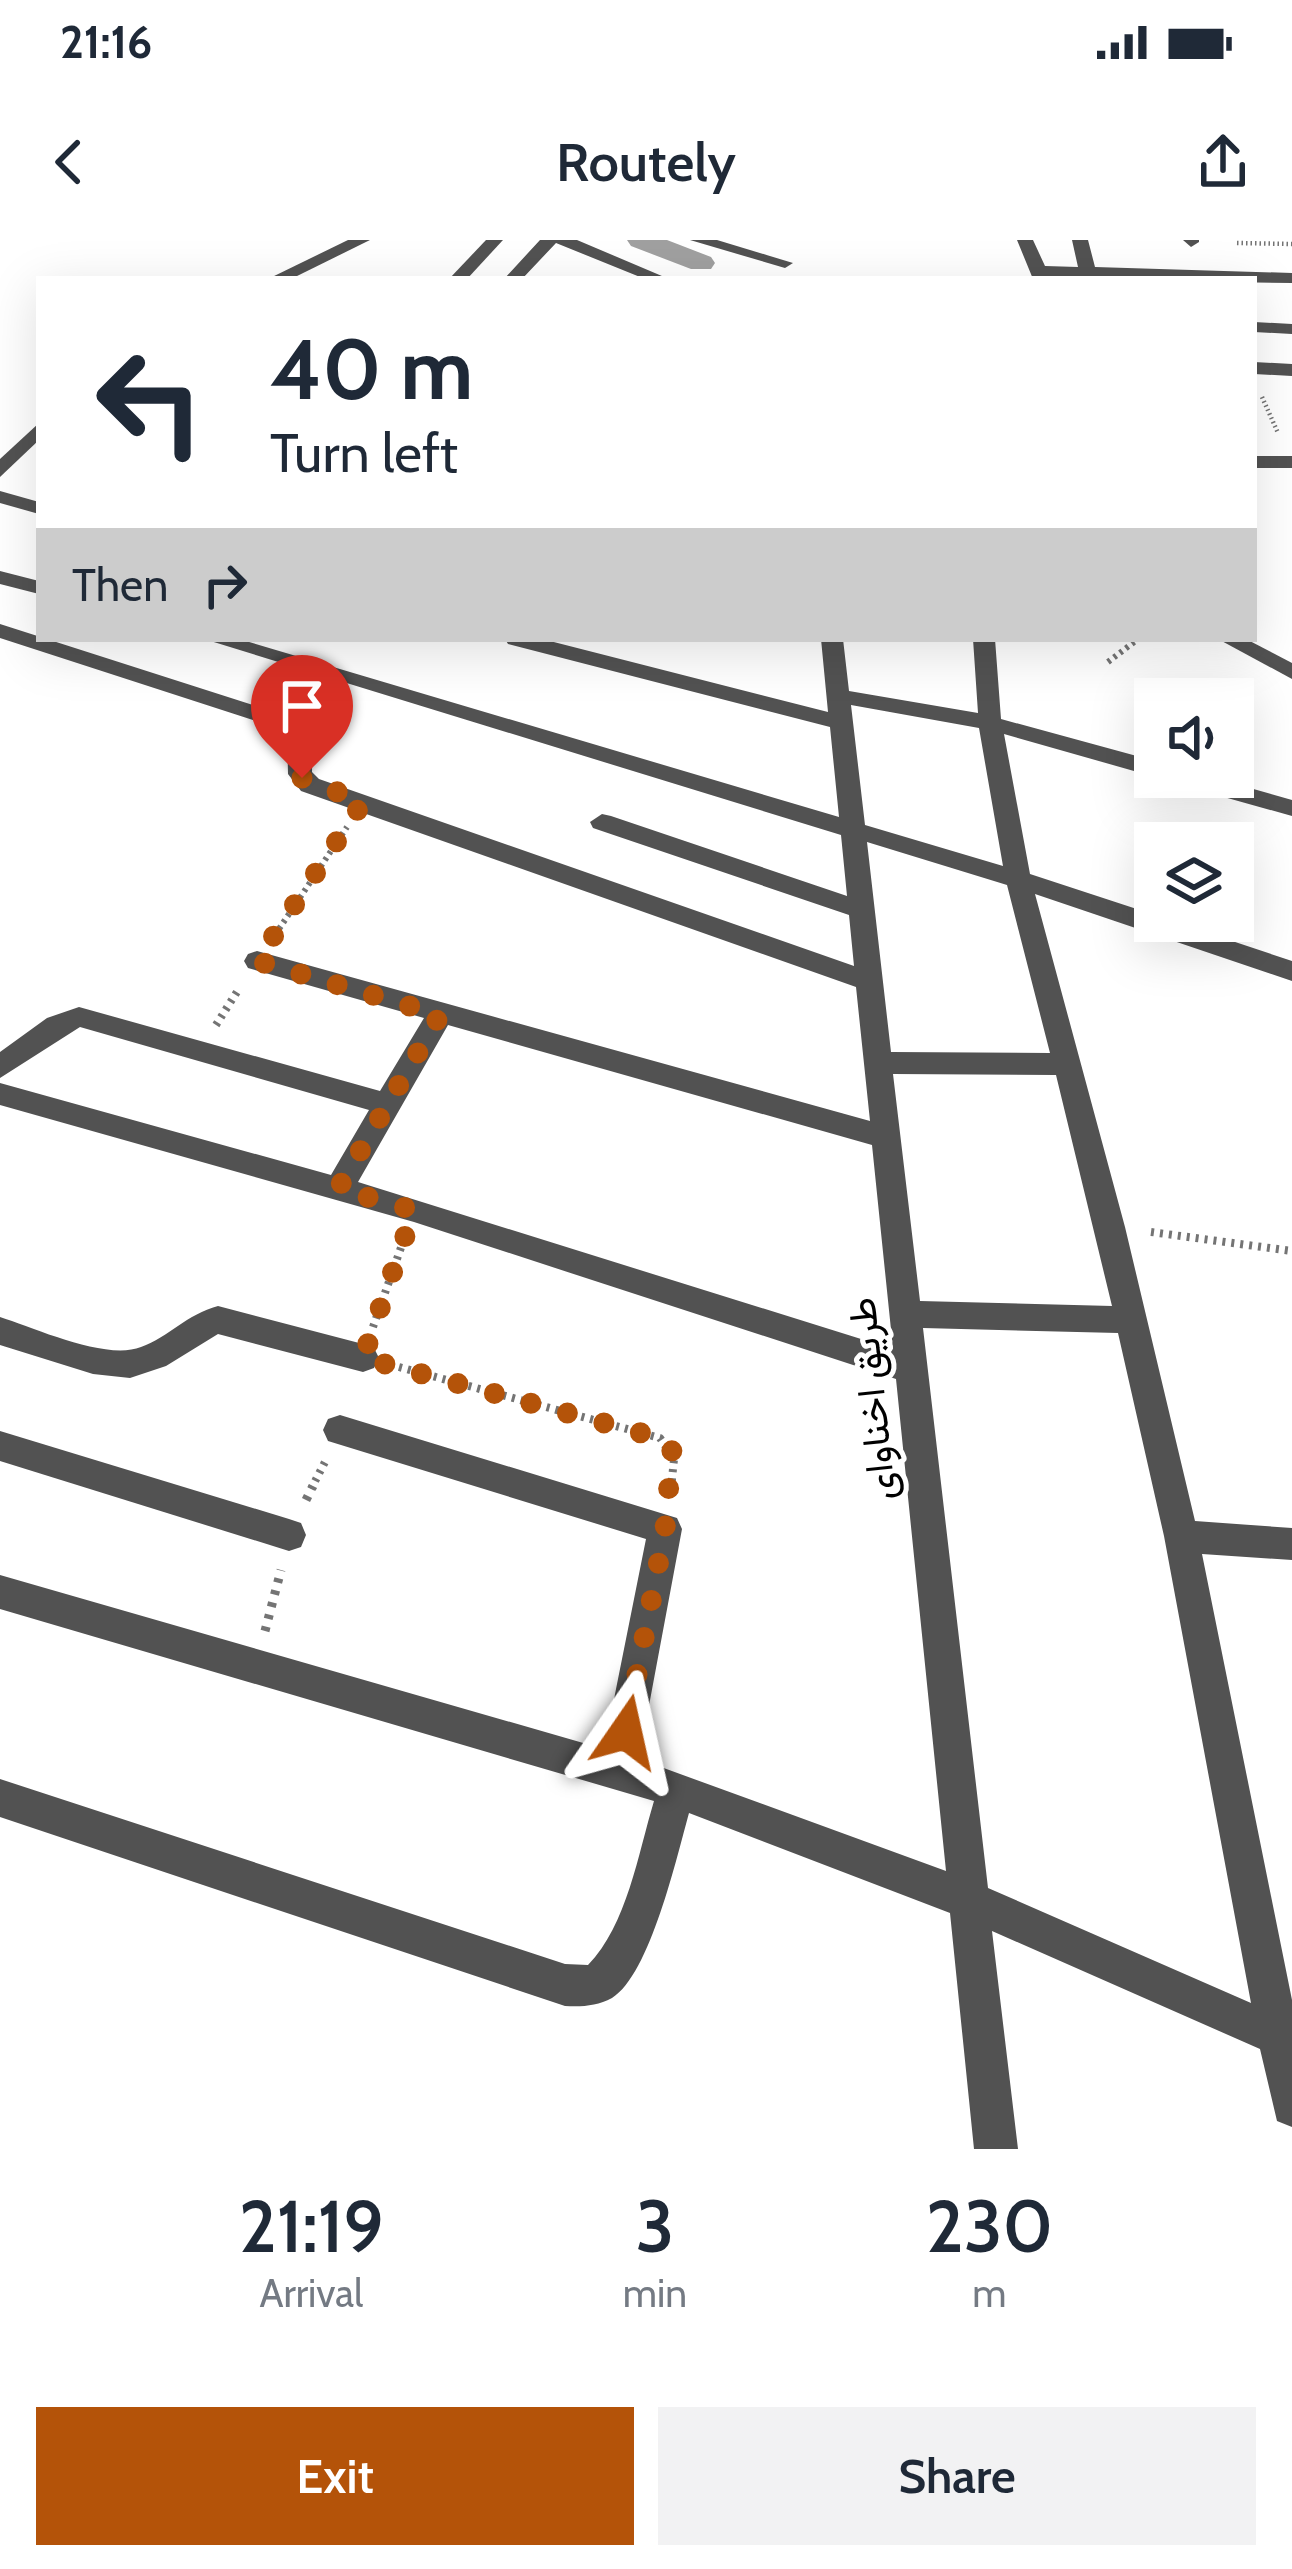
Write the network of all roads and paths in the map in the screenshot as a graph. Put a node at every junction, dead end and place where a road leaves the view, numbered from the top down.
1 (362, 240) edge
2 (495, 240) edge
3 (549, 240) edge
4 (562, 240) edge
5 (698, 240) edge
6 (774, 240) edge
7 (1025, 240) edge
8 (1080, 240) edge
9 (605, 257) junction
10 (788, 271) edge
11 (1088, 272) junction
12 (1040, 275) edge
13 (284, 276) edge
14 (461, 276) edge
15 (516, 276) edge
16 (591, 276) edge
17 (651, 276) edge
18 (1224, 276) edge
19 (1257, 277) edge
20 (1292, 278) edge
21 (1257, 327) edge
22 (1292, 329) edge
23 (1292, 370) edge
24 (1257, 373) edge
25 (1257, 380) edge
26 (36, 432) edge
27 (1291, 462) edge
28 (1257, 463) edge
29 (0, 471) edge
30 (0, 497) edge
31 (36, 507) edge
32 (0, 577) edge
33 (36, 587) edge
34 (0, 632) edge
35 (225, 642) edge
36 (530, 642) edge
37 (832, 642) edge
38 (984, 642) edge
39 (1134, 642) edge
40 (1241, 643) edge
41 (1108, 662) dead end
42 (1292, 672) edge
43 (840, 710) junction
44 (990, 723) junction
45 (1134, 763) edge
46 (1254, 797) edge
47 (363, 802) junction
48 (1292, 808) edge
49 (602, 822) dead end
50 (853, 833) junction
51 (1018, 879) junction
52 (861, 910) junction
53 (257, 961) junction
54 (1292, 971) edge
55 (869, 981) junction
56 (440, 1015) junction
57 (200, 1052) junction
58 (878, 1064) junction
59 (1066, 1064) junction
60 (0, 1067) edge
61 (0, 1094) edge
62 (389, 1106) junction
63 (885, 1137) junction
64 (338, 1189) junction
65 (414, 1210) junction
66 (1110, 1227) junction
67 (1292, 1251) edge
68 (905, 1314) junction
69 (1128, 1320) junction
70 (0, 1331) edge
71 (363, 1358) junction
72 (910, 1369) junction
73 (340, 1430) dead end
74 (0, 1446) edge
75 (665, 1529) junction
76 (290, 1534) dead end
77 (1181, 1536) junction
78 (1292, 1544) edge
79 (0, 1592) edge
80 (618, 1772) junction
81 (676, 1790) junction
82 (0, 1798) edge
83 (968, 1899) junction
84 (1285, 2040) edge
85 (1292, 2106) edge
86 (996, 2149) edge

1 - 13 street
2 - 14 street
3 - 15 street
4 - 9 street
5 - 10 street
6 - 10 street
7 - 12 street
8 - 11 street
9 - 16 street
9 - 17 street
11 - 12 street
11 - 18 street
19 - 20 street
21 - 22 street
23 - 24 street
25 - 27 path
26 - 29 street
27 - 28 street
30 - 31 street
32 - 33 street
34 - 47 street
35 - 50 street
36 - 43 street
37 - 43 street, طريق اخناواى
38 - 44 street
39 - 41 path
40 - 42 street
43 - 44 street
43 - 50 street, طريق اخناواى
44 - 45 street
44 - 51 street
46 - 48 street
47 - 53 path
47 - 55 street
49 - 52 street
50 - 51 street
50 - 52 street, طريق اخناواى
51 - 54 street
51 - 59 street
52 - 55 street, طريق اخناواى
53 - 56 street
53 - 57 path
55 - 58 street, طريق اخناواى
56 - 62 street
56 - 63 street
57 - 60 street
57 - 62 street
58 - 59 street
58 - 63 street, طريق اخناواى
59 - 66 street
61 - 64 street
62 - 64 street
63 - 68 street, طريق اخناواى
64 - 65 street
65 - 71 path
65 - 72 street
66 - 67 path
66 - 69 street
68 - 69 street
68 - 72 street, طريق اخناواى
69 - 77 street
70 - 71 street
71 - 75 path
72 - 83 street, طريق اخناواى
73 - 75 street
74 - 76 street
75 - 80 street
77 - 78 street
77 - 84 street
79 - 80 street
80 - 81 street
81 - 82 street
81 - 83 street
83 - 84 street
83 - 86 street, طريق اخناواى
84 - 85 street

